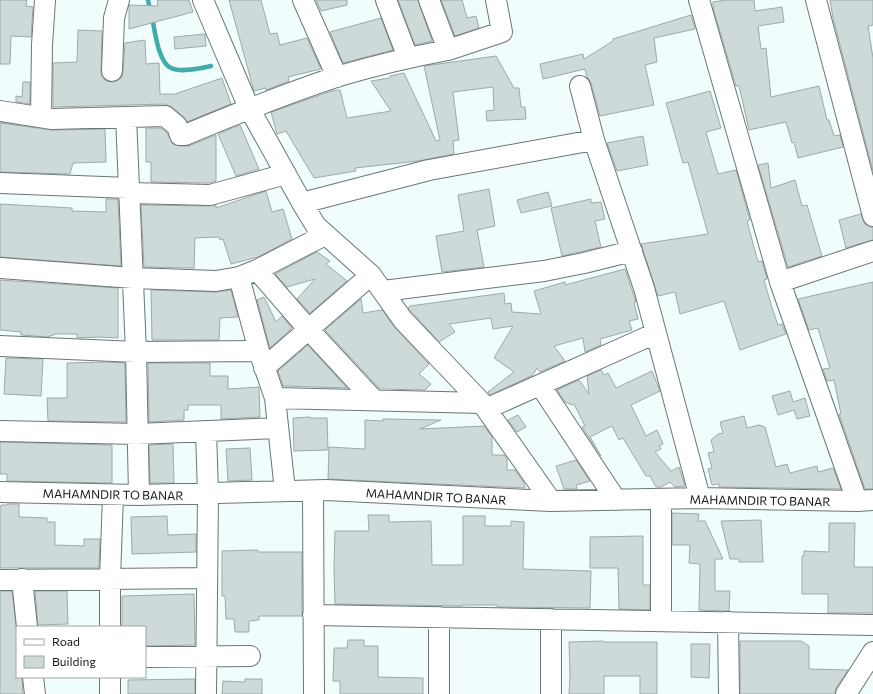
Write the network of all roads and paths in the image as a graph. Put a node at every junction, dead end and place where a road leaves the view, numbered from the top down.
1 (45, 0) edge
2 (118, 0) edge
3 (203, 0) edge
4 (303, 0) edge
5 (386, 0) edge
6 (429, 0) edge
7 (496, 0) edge
8 (699, 0) edge
9 (816, 0) edge
10 (448, 50) junction
11 (408, 58) junction
12 (112, 71) dead end
13 (338, 77) junction
14 (580, 86) dead end
15 (249, 108) junction
16 (0, 111) edge
17 (41, 117) junction
18 (126, 117) junction
19 (594, 140) junction
20 (286, 174) junction
21 (0, 183) edge
22 (129, 190) junction
23 (302, 203) junction
24 (873, 216) edge
25 (325, 235) junction
26 (632, 251) junction
27 (873, 251) edge
28 (0, 268) edge
29 (248, 274) junction
30 (371, 275) junction
31 (133, 278) junction
32 (780, 282) junction
33 (383, 291) junction
34 (309, 330) junction
35 (656, 332) junction
36 (0, 346) edge
37 (136, 352) junction
38 (262, 359) junction
39 (540, 385) junction
40 (275, 398) junction
41 (374, 400) junction
42 (484, 406) junction
43 (278, 428) junction
44 (0, 431) edge
45 (206, 431) junction
46 (137, 434) junction
47 (285, 491) junction
48 (313, 491) junction
49 (0, 492) edge
50 (113, 494) junction
51 (208, 494) junction
52 (138, 495) junction
53 (700, 498) junction
54 (661, 499) junction
55 (616, 500) junction
56 (551, 501) junction
57 (865, 501) edge
58 (207, 578) junction
59 (22, 579) junction
60 (110, 579) junction
61 (0, 580) edge
62 (313, 615) junction
63 (439, 617) junction
64 (551, 619) junction
65 (661, 621) junction
66 (728, 622) junction
67 (873, 625) edge
68 (27, 626) edge
69 (110, 626) edge
70 (873, 652) edge
71 (206, 656) junction
72 (250, 656) dead end
73 (146, 657) edge
74 (33, 678) edge
75 (110, 678) edge
76 (35, 694) edge
77 (110, 694) edge
78 (206, 694) edge
79 (314, 694) edge
80 (439, 694) edge
81 (551, 694) edge
82 (729, 694) edge
83 (846, 694) edge

1 - 17 street
2 - 12 street
3 - 15 street
4 - 13 street
5 - 11 street
6 - 10 street
7 - 10 street
8 - 32 street
9 - 24 street
10 - 11 street
11 - 13 street
13 - 15 street
14 - 19 street
15 - 18 street
15 - 20 street
16 - 17 street
17 - 18 street
18 - 22 street
19 - 23 street
19 - 26 street
20 - 22 street
20 - 23 street
21 - 22 street
22 - 31 street
23 - 25 street
25 - 29 street
25 - 30 street
26 - 33 street
26 - 35 street
27 - 32 street
28 - 31 street
29 - 31 street
29 - 34 street
29 - 38 street
30 - 33 street
30 - 34 street
31 - 37 street
32 - 57 street
33 - 42 street
34 - 38 street
34 - 41 street
35 - 39 street
35 - 53 street
36 - 37 street
37 - 38 street
37 - 46 street
38 - 40 street
39 - 42 street
39 - 55 street
40 - 41 street
40 - 43 street
41 - 42 street
42 - 56 street
43 - 45 street
43 - 47 street
44 - 46 street
45 - 46 street
45 - 51 street
46 - 52 street
47 - 48 street, MAHAMNDIR TO BANAR
47 - 51 street, MAHAMNDIR TO BANAR
48 - 56 street, MAHAMNDIR TO BANAR
48 - 62 street
49 - 50 street, MAHAMNDIR TO BANAR
50 - 52 street, MAHAMNDIR TO BANAR
50 - 60 street
51 - 52 street, MAHAMNDIR TO BANAR
51 - 58 street
53 - 54 street, MAHAMNDIR TO BANAR
53 - 57 street, MAHAMNDIR TO BANAR
54 - 55 street, MAHAMNDIR TO BANAR
54 - 65 street
55 - 56 street, MAHAMNDIR TO BANAR
58 - 60 street
58 - 71 street
59 - 60 street
59 - 61 street
59 - 68 street
60 - 69 street
62 - 63 street
62 - 79 street
63 - 64 street
63 - 80 street
64 - 65 street
64 - 81 street
65 - 66 street
66 - 67 street
66 - 82 street
70 - 83 street
71 - 72 street
71 - 73 street
71 - 78 street
74 - 76 street
75 - 77 street

